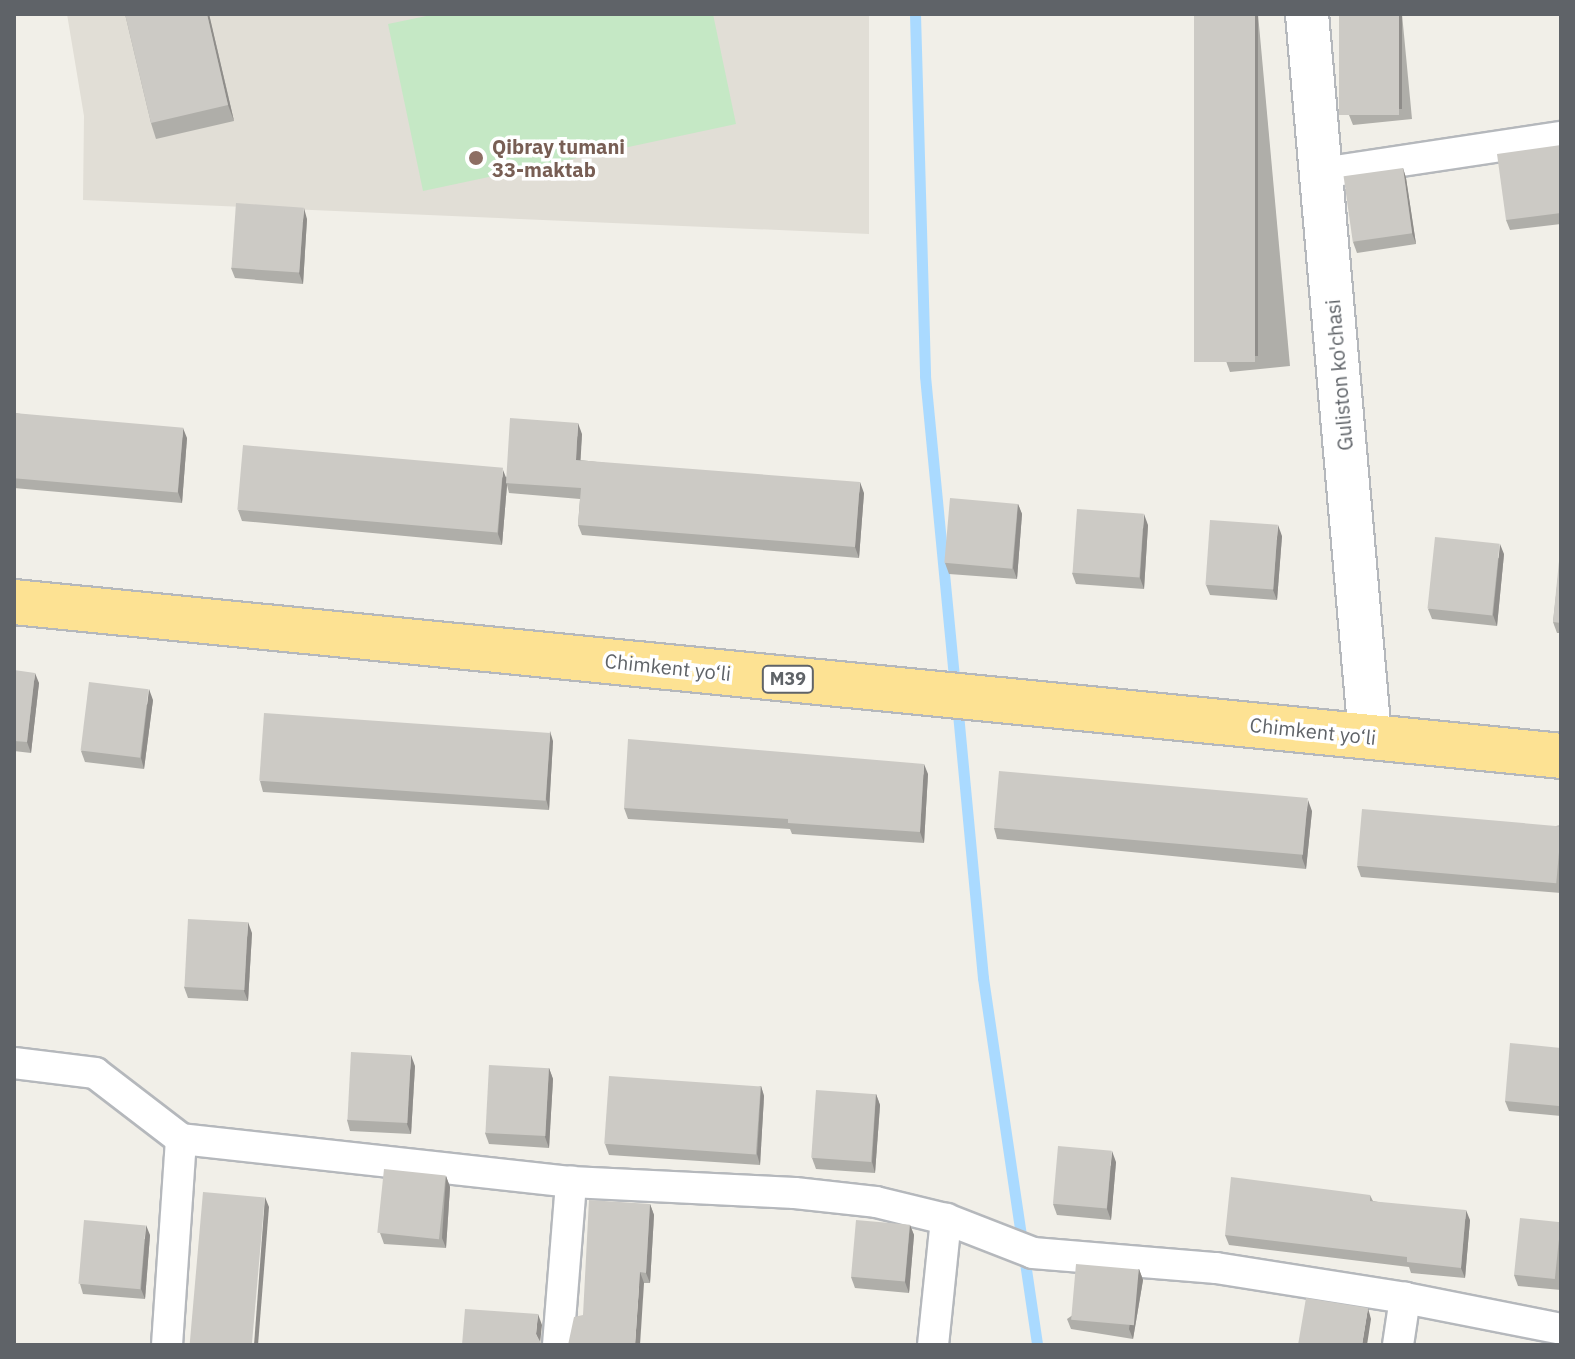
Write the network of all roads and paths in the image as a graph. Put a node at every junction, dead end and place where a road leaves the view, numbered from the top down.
1 (1307, 14) edge
2 (1561, 137) edge
3 (1322, 173) junction
4 (14, 602) edge
5 (1370, 737) junction
6 (1561, 756) edge
7 (14, 1063) edge
8 (181, 1139) junction
9 (571, 1182) junction
10 (946, 1219) junction
11 (1405, 1298) junction
12 (1561, 1329) edge
13 (167, 1345) edge
14 (558, 1345) edge
15 (933, 1345) edge
16 (1398, 1345) edge

1 - 3 main road, Guliston ko'chasi
2 - 3 street
3 - 5 main road, Guliston ko'chasi
4 - 5 highway, Chimkent yo‘li / M39
5 - 6 highway, Chimkent yo‘li / M39
7 - 8 street
8 - 9 street
8 - 13 street
9 - 10 street
9 - 14 street
10 - 11 street
10 - 15 street
11 - 12 street
11 - 16 street

